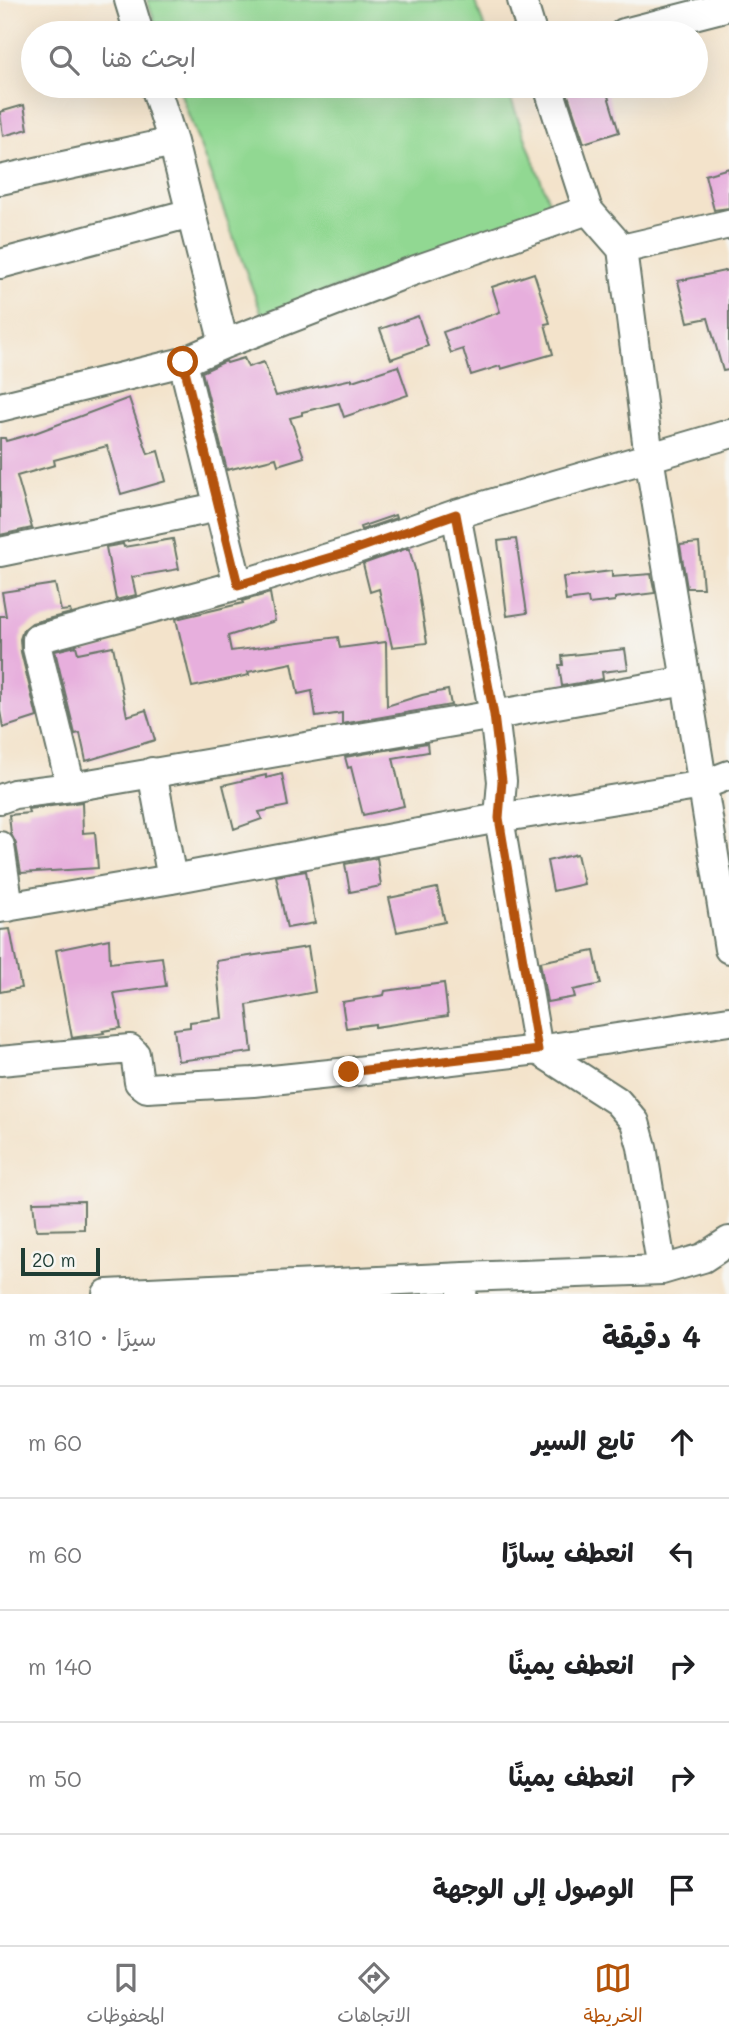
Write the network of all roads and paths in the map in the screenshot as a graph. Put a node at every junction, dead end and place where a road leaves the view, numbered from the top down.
1 (129, 0) edge
2 (522, 0) edge
3 (729, 6) edge
4 (135, 21) edge
5 (528, 21) edge
6 (671, 21) edge
7 (159, 98) edge
8 (552, 98) edge
9 (173, 142) junction
10 (0, 180) edge
11 (588, 210) junction
12 (191, 213) junction
13 (729, 224) edge
14 (622, 249) junction
15 (0, 264) edge
16 (224, 344) junction
17 (183, 362) junction
18 (0, 407) edge
19 (729, 434) edge
20 (649, 457) junction
21 (218, 507) junction
22 (456, 514) junction
23 (0, 552) edge
24 (238, 585) junction
25 (686, 681) junction
26 (494, 715) junction
27 (152, 772) junction
28 (729, 775) edge
29 (703, 785) junction
30 (71, 787) junction
31 (0, 799) edge
32 (499, 818) junction
33 (0, 846) edge
34 (172, 879) junction
35 (5, 908) edge
36 (729, 949) edge
37 (729, 1021) edge
38 (538, 1050) junction
39 (0, 1062) edge
40 (729, 1241) edge
41 (662, 1270) junction
42 (463, 1286) edge
43 (107, 1294) edge

1 - 4 street
2 - 5 street
3 - 6 street
7 - 9 street
8 - 11 street
9 - 10 street
9 - 12 street
11 - 14 street
11 - 16 street
12 - 15 street
12 - 16 street
13 - 14 street
14 - 20 street
16 - 17 street
17 - 18 street
17 - 21 street
19 - 20 street
20 - 22 street
20 - 25 street
21 - 23 street
21 - 24 street
22 - 24 street
22 - 26 street
24 - 30 street
25 - 26 street
25 - 29 street
26 - 27 street
26 - 32 street
27 - 30 street
27 - 34 street
28 - 29 street
29 - 32 street
29 - 36 street
30 - 31 street
32 - 34 street
32 - 38 street
33 - 35 street
34 - 35 street
37 - 38 street
38 - 39 street
38 - 41 street
40 - 41 street
41 - 42 street
42 - 43 street

